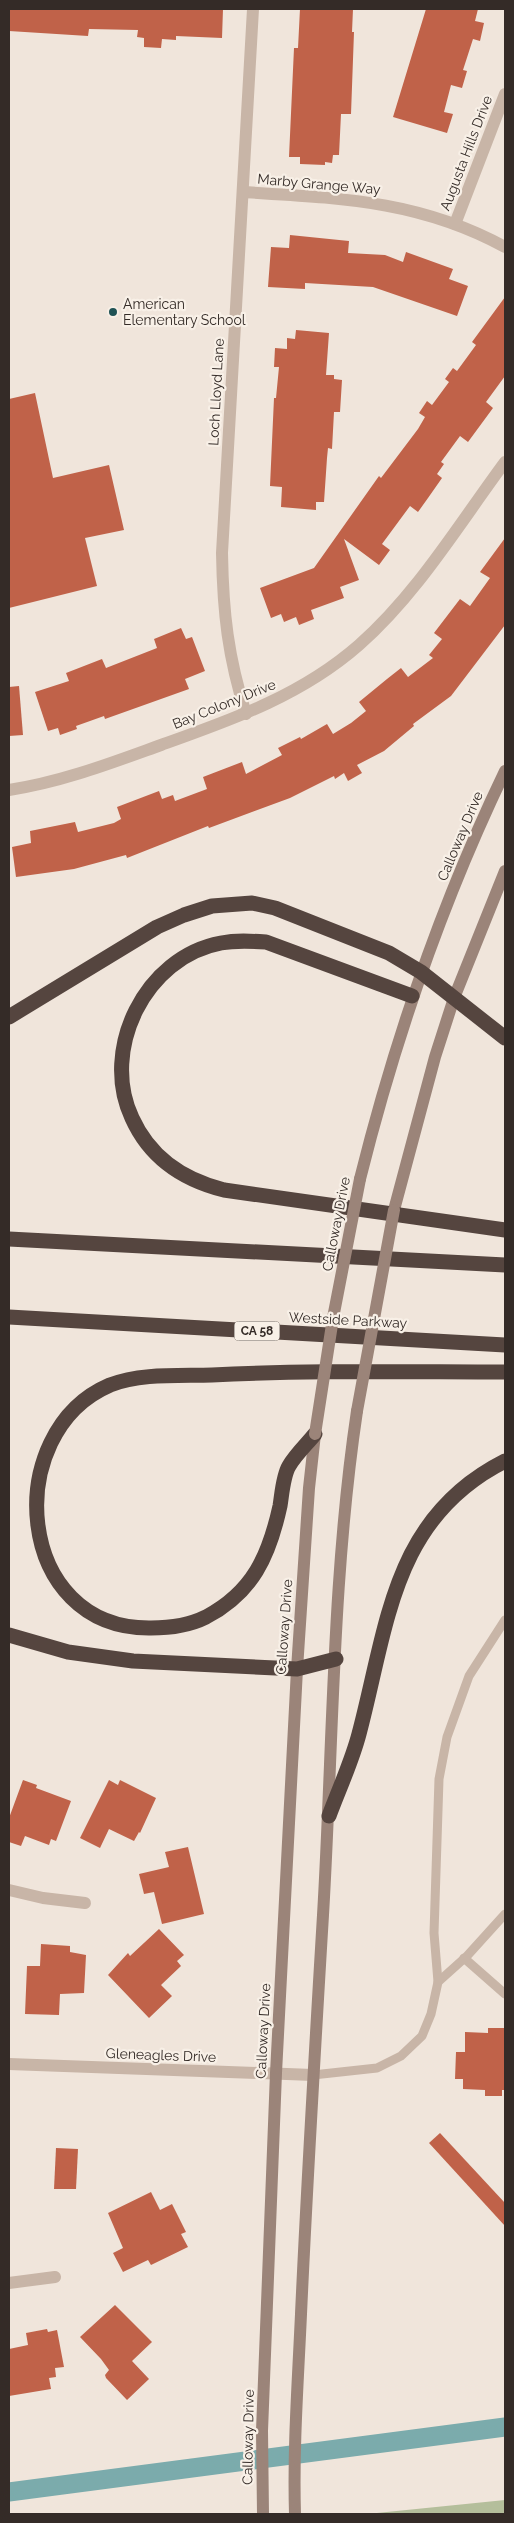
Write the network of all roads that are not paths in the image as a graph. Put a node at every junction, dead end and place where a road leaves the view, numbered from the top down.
1 (253, 9) edge
2 (505, 94) edge
3 (243, 192) junction
4 (455, 224) junction
5 (505, 247) edge
6 (505, 462) edge
7 (246, 714) junction
8 (505, 771) edge
9 (9, 790) edge
10 (505, 871) edge
11 (421, 972) junction
12 (412, 996) junction
13 (454, 998) junction
14 (9, 1017) edge
15 (505, 1038) edge
16 (505, 1230) edge
17 (9, 1239) edge
18 (505, 1265) edge
19 (9, 1317) edge
20 (505, 1345) edge
21 (505, 1372) edge
22 (315, 1434) junction
23 (505, 1461) edge
24 (505, 1620) edge
25 (9, 1635) edge
26 (336, 1659) junction
27 (297, 1669) junction
28 (329, 1816) junction
29 (9, 1890) edge
30 (85, 1903) dead end
31 (504, 1919) edge
32 (464, 1958) junction
33 (438, 1982) junction
34 (505, 1994) edge
35 (9, 2064) edge
36 (276, 2073) junction
37 (313, 2075) junction
38 (56, 2277) dead end
39 (9, 2283) edge
40 (263, 2514) edge
41 (295, 2514) edge

1 - 3 street, Loch Lloyd Lane
2 - 4 street, Augusta Hills Drive
3 - 4 street, Marby Grange Way
3 - 7 street, Loch Lloyd Lane
4 - 5 street, Marby Grange Way
6 - 7 street, Bay Colony Drive
7 - 9 street, Bay Colony Drive
8 - 11 main road, Calloway Drive
10 - 13 main road
11 - 12 main road, Calloway Drive
11 - 13 highway
11 - 14 highway
12 - 16 highway
12 - 22 main road, Calloway Drive, bridge
13 - 15 highway
13 - 26 main road, bridge
17 - 18 highway
19 - 20 highway, Westside Parkway / CA 58
21 - 22 highway
22 - 27 main road, Calloway Drive
23 - 28 highway
24 - 33 lane
25 - 27 highway
26 - 27 highway
26 - 28 main road
27 - 36 main road, Calloway Drive
28 - 37 main road
29 - 30 street
31 - 32 lane
32 - 33 lane
32 - 34 lane
33 - 37 lane
35 - 36 street, Gleneagles Drive
36 - 37 street, Gleneagles Drive
36 - 40 main road, Calloway Drive
37 - 41 main road
38 - 39 street

